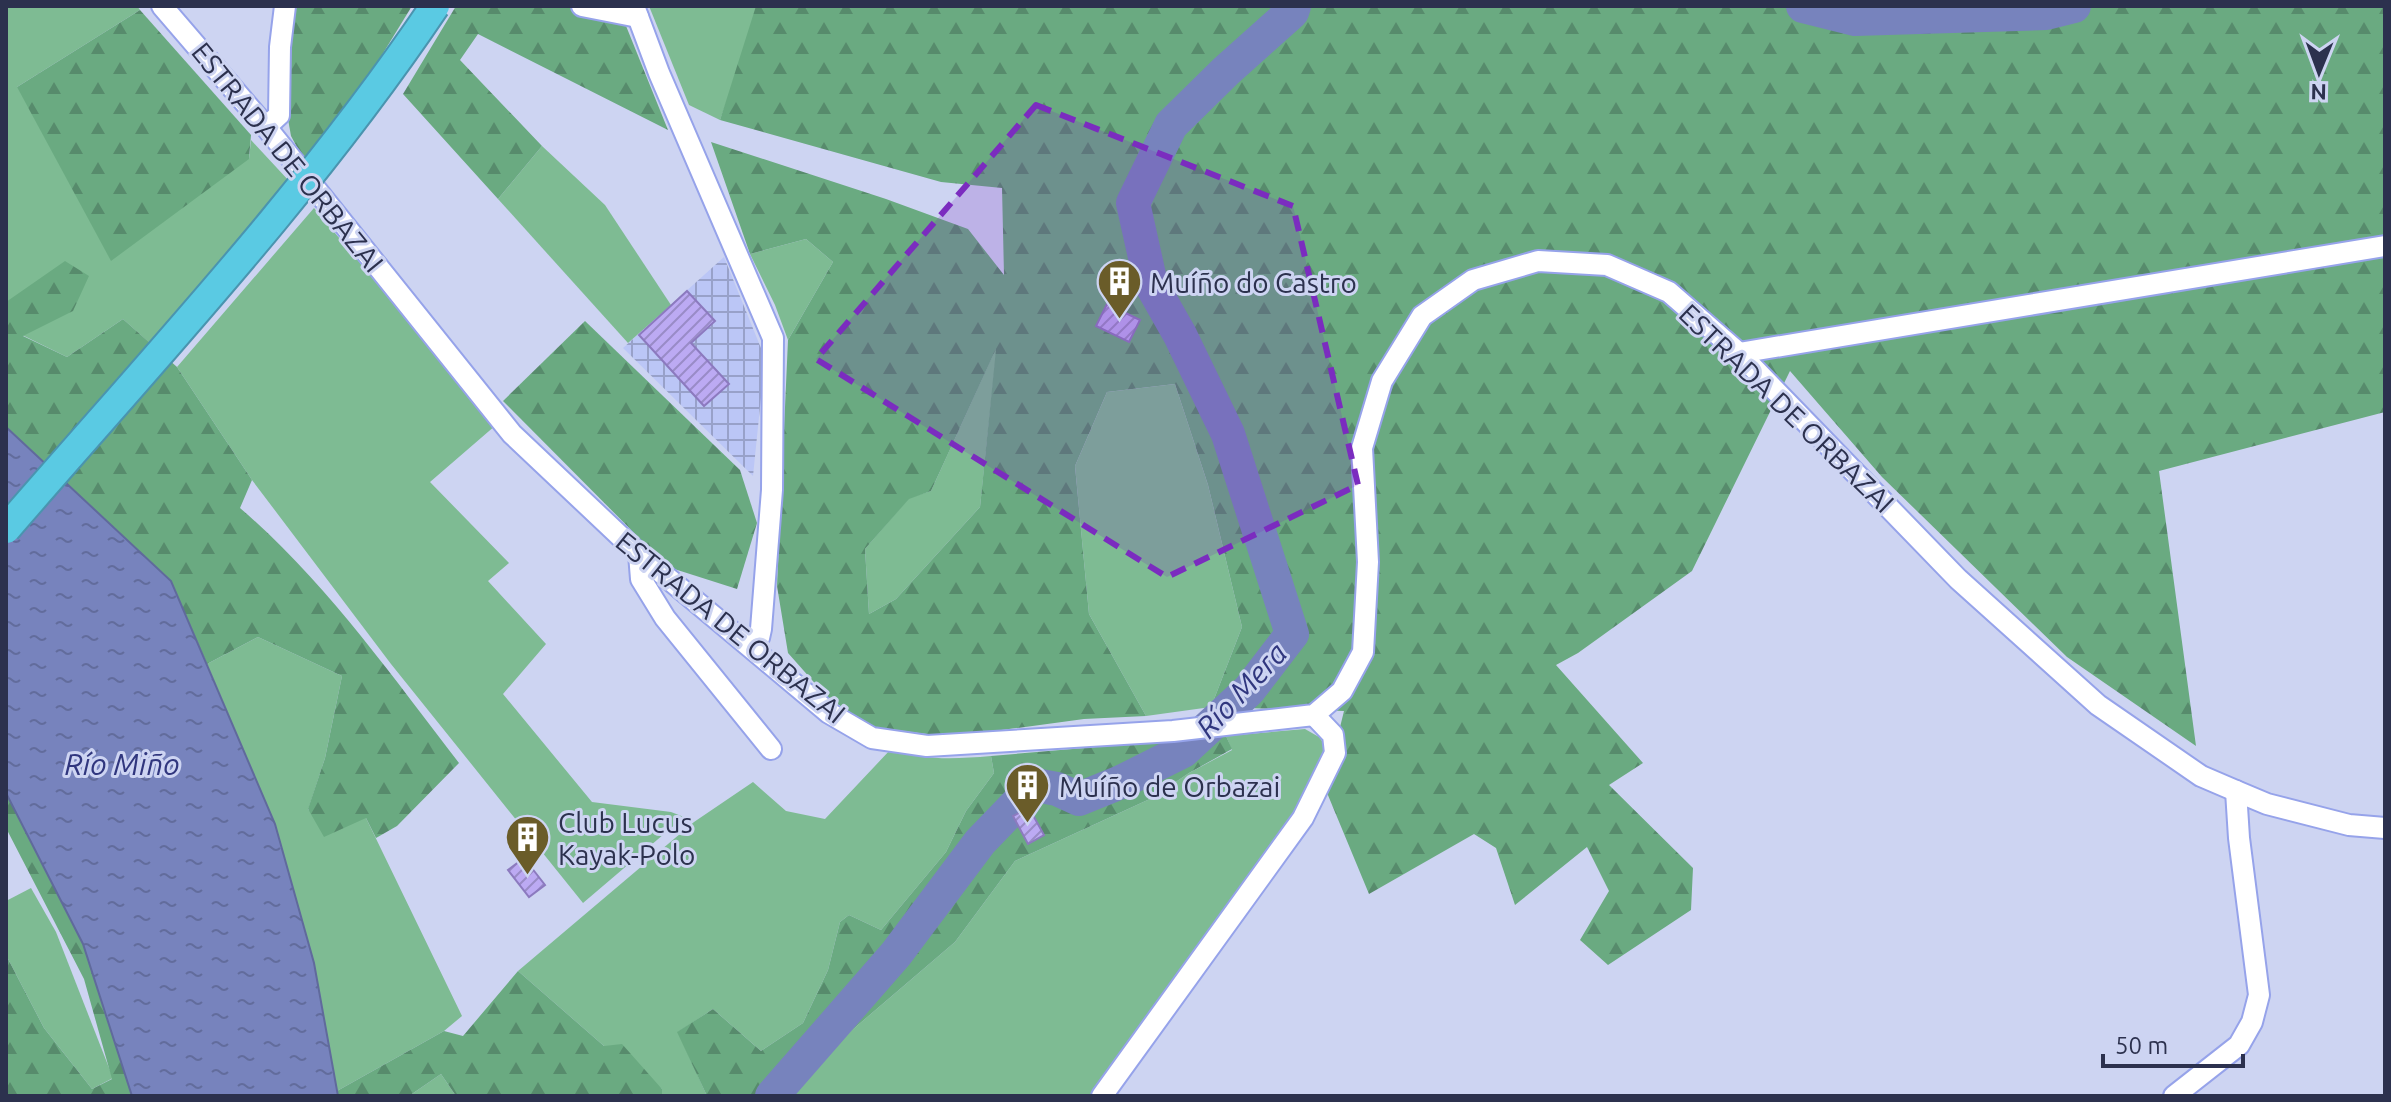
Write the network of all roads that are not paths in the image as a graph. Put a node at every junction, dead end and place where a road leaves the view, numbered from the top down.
1 (162, 6) edge
2 (285, 6) edge
3 (435, 6) edge
4 (582, 6) edge
5 (636, 12) edge
6 (266, 127) junction
7 (2385, 246) edge
8 (1739, 353) junction
9 (6, 529) edge
10 (639, 554) junction
11 (749, 645) junction
12 (1314, 715) junction
13 (771, 749) dead end
14 (2236, 791) junction
15 (2385, 828) edge
16 (1102, 1096) edge
17 (2174, 1096) edge

1 - 6 street, ESTRADA DE ORBAZAI
2 - 6 street
3 - 9 highway, bridge
4 - 5 street
5 - 11 street
6 - 10 street, ESTRADA DE ORBAZAI
7 - 8 street
8 - 12 street, ESTRADA DE ORBAZAI
8 - 14 street, ESTRADA DE ORBAZAI
10 - 11 street, ESTRADA DE ORBAZAI
10 - 13 street
11 - 12 street, ESTRADA DE ORBAZAI
12 - 16 street
14 - 15 street, ESTRADA DE ORBAZAI
14 - 17 street

